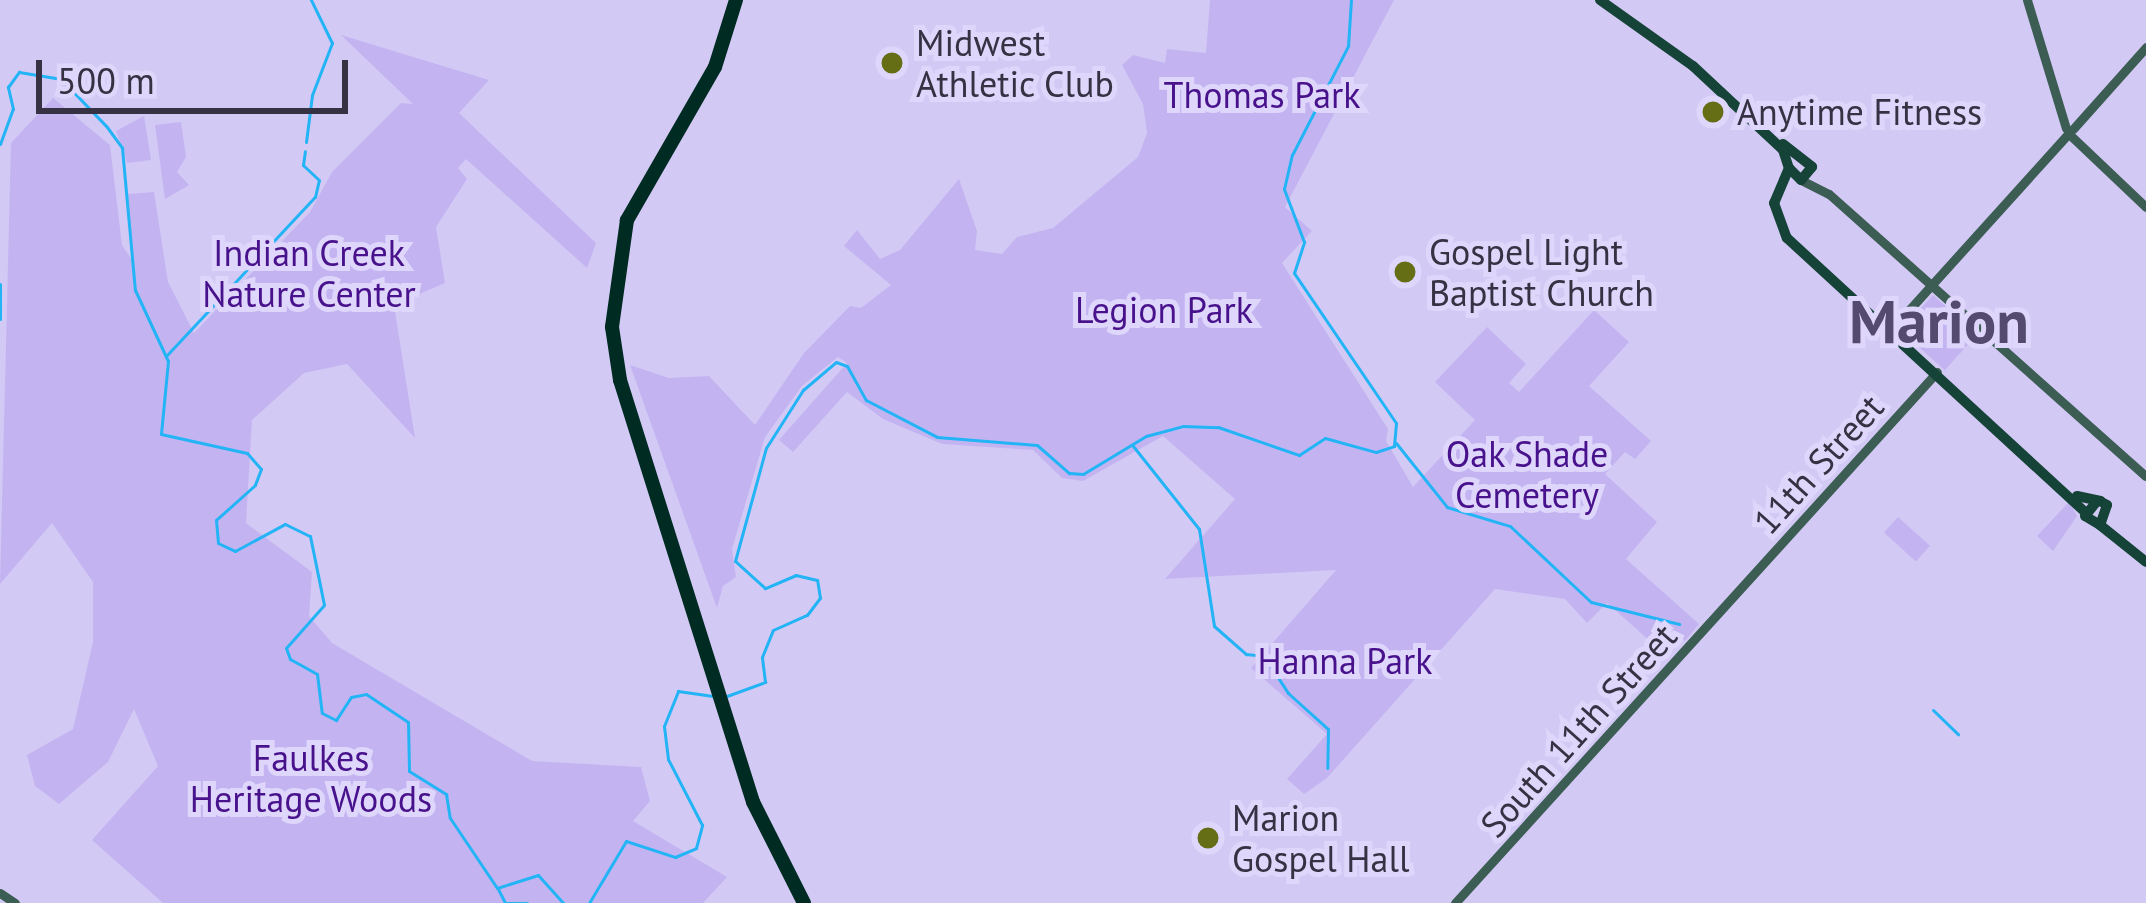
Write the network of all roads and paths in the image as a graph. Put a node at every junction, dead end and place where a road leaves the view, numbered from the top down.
1 (732, 0) edge
2 (1600, 0) edge
3 (2027, 0) edge
4 (2146, 47) edge
5 (2069, 130) junction
6 (1781, 145) junction
7 (1801, 157) junction
8 (1788, 168) junction
9 (1811, 170) junction
10 (1799, 180) junction
11 (2146, 207) edge
12 (1778, 212) junction
13 (1909, 262) junction
14 (1933, 284) junction
15 (1890, 331) junction
16 (1936, 372) junction
17 (2042, 468) junction
18 (2146, 476) edge
19 (2097, 501) junction
20 (2085, 512) junction
21 (2104, 521) junction
22 (2146, 552) edge
23 (2146, 562) edge
24 (1739, 592) joint
25 (728, 741) junction
26 (0, 893) edge
27 (15, 903) edge
28 (794, 903) edge
29 (804, 903) edge
30 (1455, 903) edge

1 - 25 highway
2 - 6 main road
3 - 5 street
4 - 5 street
5 - 11 street
5 - 14 street
6 - 7 main road
6 - 8 main road
7 - 8 main road
7 - 9 main road
8 - 10 main road
8 - 12 main road
9 - 10 main road
9 - 13 street
10 - 12 main road
10 - 13 street
12 - 15 main road
13 - 14 street
14 - 15 street
14 - 18 street
15 - 16 main road
16 - 17 main road
16 - 24 street, 11th Street
17 - 19 main road
17 - 20 main road
19 - 20 main road
19 - 21 main road
20 - 21 main road
21 - 22 main road
21 - 23 main road
24 - 30 street, South 11th Street
25 - 28 highway
25 - 29 highway
26 - 27 street

